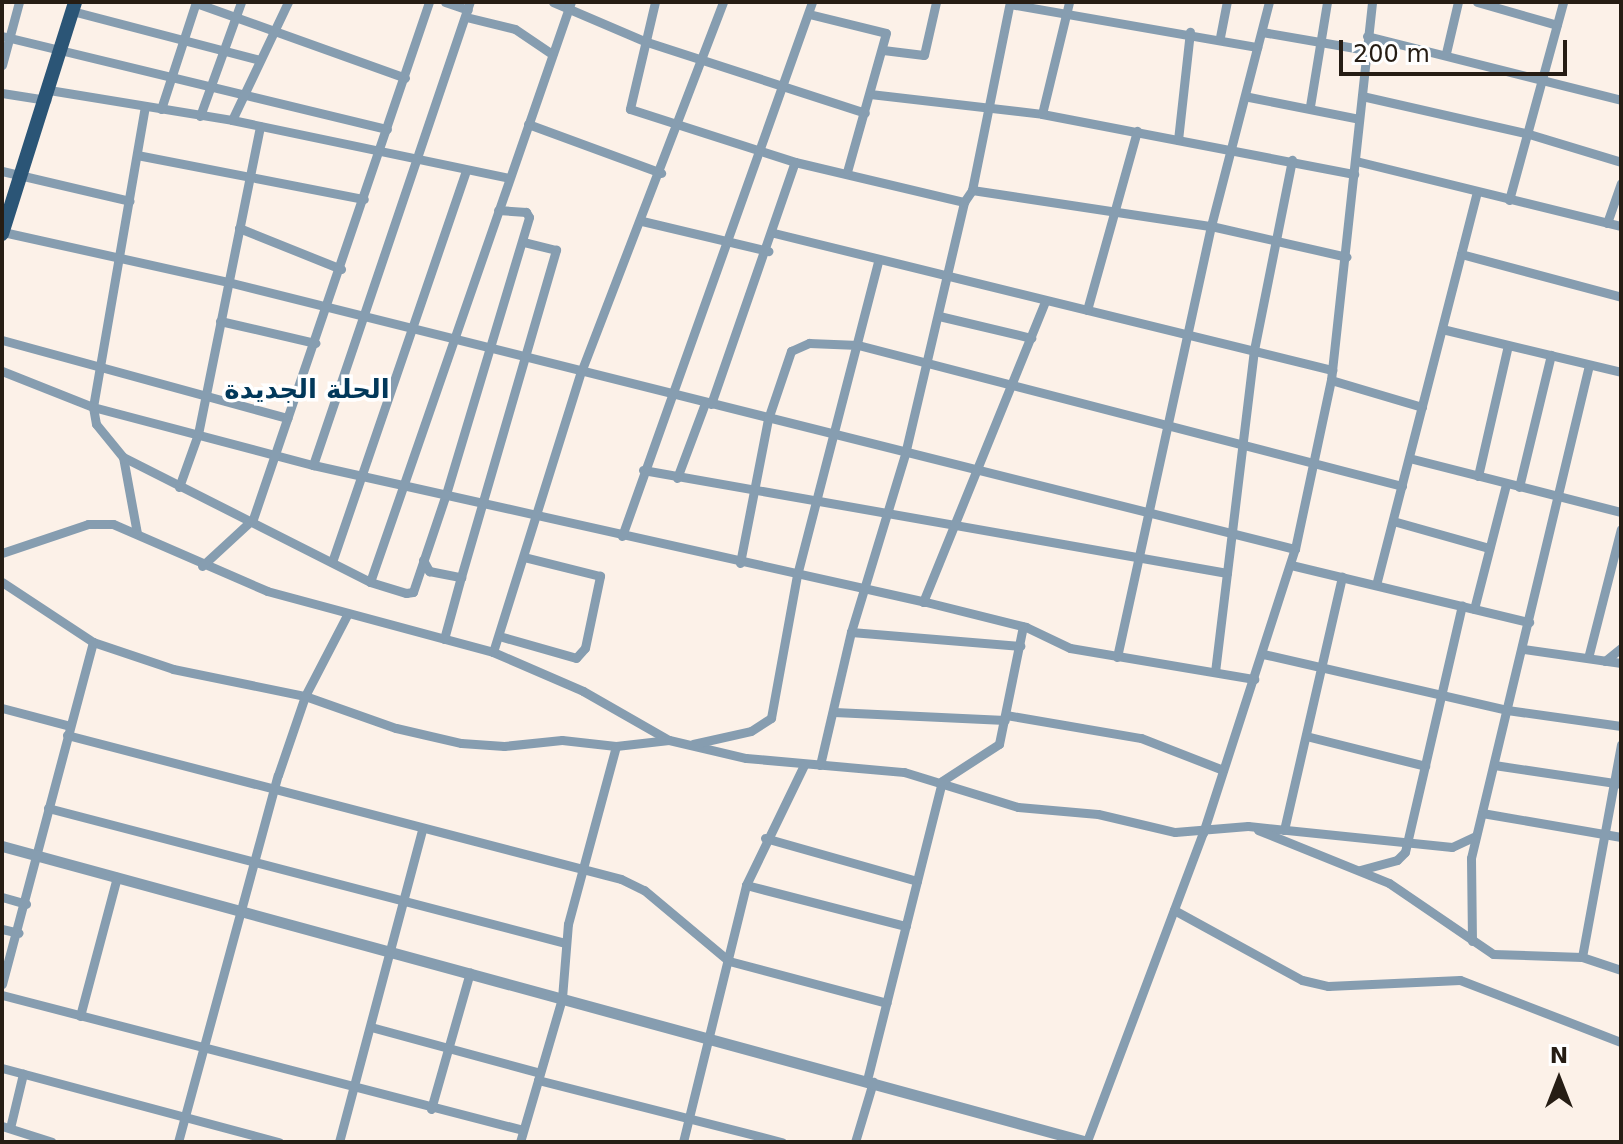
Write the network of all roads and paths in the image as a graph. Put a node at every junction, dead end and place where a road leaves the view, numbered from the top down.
1 (19, 2) edge
2 (241, 2) edge
3 (288, 2) edge
4 (429, 2) edge
5 (445, 2) edge
6 (553, 2) edge
7 (655, 2) edge
8 (723, 2) edge
9 (812, 2) edge
10 (936, 2) edge
11 (1227, 2) edge
12 (1269, 2) edge
13 (1327, 2) edge
14 (1372, 2) edge
15 (1458, 2) edge
16 (1477, 2) edge
17 (1563, 2) edge
18 (196, 3) edge
19 (1010, 3) edge
20 (570, 5) edge
21 (73, 6) edge
22 (1068, 7) edge
23 (468, 9) edge
24 (809, 14) junction
25 (235, 16) junction
26 (1557, 25) junction
27 (274, 29) junction
28 (1190, 32) junction
29 (1262, 32) junction
30 (1367, 36) junction
31 (6, 37) edge
32 (1220, 37) junction
33 (184, 39) junction
34 (1321, 40) junction
35 (647, 42) junction
36 (1257, 47) junction
37 (883, 50) junction
38 (1366, 50) junction
39 (226, 51) junction
40 (61, 53) junction
41 (1446, 53) junction
42 (552, 54) junction
43 (260, 60) junction
44 (704, 61) junction
45 (2, 65) edge
46 (172, 78) junction
47 (405, 78) junction
48 (1544, 80) junction
49 (213, 87) junction
50 (784, 88) junction
51 (2, 93) edge
52 (870, 94) junction
53 (47, 95) junction
54 (246, 95) junction
55 (1362, 96) junction
56 (1249, 97) junction
57 (1621, 100) edge
58 (145, 106) junction
59 (1310, 106) junction
60 (161, 109) junction
61 (990, 110) junction
62 (865, 113) junction
63 (1042, 114) junction
64 (200, 116) junction
65 (1359, 119) junction
66 (232, 120) junction
67 (528, 124) junction
68 (260, 126) junction
69 (673, 127) junction
70 (387, 129) junction
71 (1137, 131) junction
72 (1529, 134) junction
73 (1178, 140) junction
74 (759, 150) junction
75 (379, 151) junction
76 (1233, 154) junction
77 (137, 155) junction
78 (418, 160) junction
79 (1292, 160) junction
80 (1356, 161) junction
81 (795, 162) junction
82 (1621, 162) edge
83 (466, 170) junction
84 (2, 171) edge
85 (847, 172) junction
86 (250, 173) junction
87 (661, 173) junction
88 (1354, 174) junction
89 (21, 177) junction
90 (509, 178) junction
91 (1621, 183) edge
92 (972, 190) junction
93 (1477, 193) junction
94 (364, 199) junction
95 (1509, 200) junction
96 (130, 201) junction
97 (964, 202) junction
98 (498, 210) junction
99 (1116, 211) junction
100 (642, 221) junction
101 (1607, 223) junction
102 (1211, 226) junction
103 (1621, 226) edge
104 (239, 228) junction
105 (2, 233) edge
106 (774, 233) junction
107 (1274, 238) junction
108 (728, 239) junction
109 (523, 242) junction
110 (768, 251) junction
111 (1461, 254) junction
112 (121, 257) junction
113 (1347, 257) junction
114 (879, 259) junction
115 (341, 269) junction
116 (949, 276) junction
117 (228, 282) junction
118 (1621, 297) edge
119 (1045, 301) junction
120 (328, 307) junction
121 (1087, 310) junction
122 (939, 316) junction
123 (364, 317) junction
124 (220, 321) junction
125 (1442, 329) junction
126 (412, 330) junction
127 (1187, 334) junction
128 (1031, 338) junction
129 (2, 340) edge
130 (452, 340) junction
131 (315, 343) junction
132 (858, 345) junction
133 (1508, 345) junction
134 (491, 349) junction
135 (1254, 350) junction
136 (1551, 355) junction
137 (527, 359) junction
138 (927, 363) junction
139 (1589, 365) junction
140 (102, 370) junction
141 (2, 371) edge
142 (581, 372) junction
143 (1621, 372) edge
144 (1332, 375) junction
145 (1013, 384) junction
146 (206, 394) junction
147 (669, 394) junction
148 (708, 404) junction
149 (93, 407) junction
150 (1422, 407) junction
151 (288, 418) junction
152 (768, 419) junction
153 (1168, 426) junction
154 (198, 434) junction
155 (835, 436) junction
156 (1246, 444) junction
157 (905, 454) junction
158 (276, 456) junction
159 (123, 457) junction
160 (1409, 458) junction
161 (1316, 462) junction
162 (313, 465) junction
163 (643, 470) junction
164 (976, 472) junction
165 (363, 476) junction
166 (1478, 476) junction
167 (677, 478) junction
168 (1506, 484) junction
169 (405, 486) junction
170 (1402, 486) junction
171 (179, 487) junction
172 (1519, 487) junction
173 (753, 488) junction
174 (446, 494) junction
175 (820, 497) junction
176 (1559, 497) junction
177 (482, 502) junction
178 (889, 510) junction
179 (1621, 512) edge
180 (537, 515) junction
181 (1147, 515) junction
182 (253, 519) junction
183 (955, 521) junction
184 (1393, 521) junction
185 (1621, 529) edge
186 (137, 533) junction
187 (1234, 535) junction
188 (622, 536) junction
189 (1489, 548) junction
190 (1295, 549) junction
191 (2, 553) edge
192 (524, 557) junction
193 (1135, 557) junction
194 (423, 560) junction
195 (332, 562) junction
196 (740, 563) junction
197 (1291, 565) junction
198 (202, 566) junction
199 (1227, 573) junction
200 (797, 575) junction
201 (461, 577) junction
202 (1342, 577) junction
203 (2, 582) edge
204 (370, 582) junction
205 (1376, 585) junction
206 (864, 591) junction
207 (923, 602) junction
208 (1462, 606) junction
209 (1474, 609) junction
210 (347, 615) junction
211 (1529, 622) junction
212 (1023, 626) junction
213 (851, 632) junction
214 (499, 636) junction
215 (444, 639) junction
216 (93, 642) junction
217 (1020, 646) junction
218 (1621, 648) edge
219 (1523, 649) junction
220 (493, 652) junction
221 (1263, 654) junction
222 (1117, 657) junction
223 (1588, 658) junction
224 (1605, 661) junction
225 (1621, 663) edge
226 (1323, 668) junction
227 (1215, 672) junction
228 (1254, 679) junction
229 (305, 696) junction
230 (1441, 696) junction
231 (2, 708) edge
232 (1507, 710) junction
233 (834, 712) junction
234 (1006, 717) junction
235 (1621, 726) edge
236 (68, 730) junction
237 (1306, 736) junction
238 (669, 740) junction
239 (693, 744) junction
240 (1621, 745) edge
241 (616, 746) junction
242 (804, 765) junction
243 (820, 765) junction
244 (1494, 765) junction
245 (1425, 766) junction
246 (1223, 770) junction
247 (942, 781) junction
248 (1617, 783) edge
249 (274, 789) junction
250 (48, 808) junction
251 (1482, 813) junction
252 (1248, 826) junction
253 (422, 830) junction
254 (1284, 830) junction
255 (1203, 833) junction
256 (1604, 834) junction
257 (1476, 836) junction
258 (1621, 837) edge
259 (765, 838) junction
260 (1407, 845) junction
261 (2, 847) edge
262 (37, 854) junction
263 (252, 861) junction
264 (582, 870) junction
265 (1360, 870) junction
266 (117, 877) junction
267 (917, 881) junction
268 (746, 885) junction
269 (2, 897) edge
270 (404, 902) junction
271 (26, 904) junction
272 (240, 910) junction
273 (1174, 910) junction
274 (906, 926) junction
275 (2, 929) edge
276 (19, 933) junction
277 (1472, 941) junction
278 (565, 943) junction
279 (392, 952) junction
280 (1582, 957) junction
281 (729, 961) junction
282 (1621, 970) edge
283 (470, 972) junction
284 (2, 984) edge
285 (2, 995) edge
286 (562, 998) junction
287 (887, 1003) junction
288 (80, 1016) junction
289 (371, 1027) junction
290 (709, 1037) junction
291 (1621, 1042) edge
292 (200, 1049) junction
293 (450, 1049) junction
294 (2, 1068) edge
295 (23, 1074) junction
296 (539, 1076) junction
297 (870, 1081) junction
298 (351, 1088) junction
299 (431, 1109) junction
300 (185, 1118) junction
301 (690, 1119) junction
302 (6, 1127) edge
303 (523, 1130) junction
304 (41, 1140) edge
305 (1087, 1141) edge
306 (52, 1142) edge
307 (178, 1142) edge
308 (279, 1142) edge
309 (339, 1142) edge
310 (520, 1142) edge
311 (683, 1142) edge
312 (782, 1142) edge
313 (855, 1142) edge

1 - 31 street
2 - 25 street
3 - 27 street
4 - 47 street
5 - 23 street
6 - 20 street
7 - 35 street
8 - 44 street
9 - 24 street
10 - 37 street
11 - 32 street
12 - 29 street
13 - 34 street
14 - 30 street
15 - 41 street
16 - 26 street
17 - 26 street
18 - 25 street
18 - 33 street
19 - 22 street
19 - 61 street
20 - 35 street
20 - 42 street
21 - 33 street
21 - 40 main road
22 - 28 street
22 - 63 street
23 - 42 street
23 - 78 street
24 - 37 street
24 - 50 street
25 - 27 street
25 - 39 street
26 - 48 street
27 - 43 street
27 - 47 street
28 - 32 street
28 - 73 street
29 - 34 street
29 - 36 street
30 - 38 street
30 - 41 street
31 - 40 street
31 - 45 street
32 - 36 street
33 - 39 street
33 - 46 street
34 - 38 street
34 - 59 street
35 - 44 street
35 - 69 street
36 - 56 street
37 - 52 street
38 - 55 street
39 - 43 street
39 - 49 street
40 - 46 street
40 - 53 main road
41 - 48 street
42 - 67 street
43 - 54 street
44 - 50 street
44 - 69 street
46 - 49 street
46 - 60 street
47 - 70 street
48 - 57 street
48 - 72 street
49 - 54 street
49 - 64 street
50 - 62 street
50 - 74 street
51 - 53 street
52 - 61 street
52 - 62 street
53 - 58 street
53 - 89 main road
54 - 66 street
54 - 70 street
55 - 65 street
55 - 72 street
56 - 59 street
56 - 76 street
58 - 60 street
58 - 77 street
59 - 65 street
60 - 64 street
61 - 63 street
61 - 92 street
62 - 85 street
63 - 71 street
64 - 66 street
65 - 80 street
66 - 68 street
67 - 87 street
67 - 90 street
68 - 75 street
68 - 86 street
69 - 74 street
69 - 87 street
70 - 75 street
71 - 73 street
71 - 99 street
72 - 82 street
72 - 95 street
73 - 76 street
74 - 81 street
74 - 108 street
75 - 78 street
75 - 94 street
76 - 79 street
76 - 102 street
77 - 86 street
77 - 96 street
78 - 83 street
78 - 123 street
79 - 88 street
79 - 107 street
80 - 88 street
80 - 93 street
81 - 85 street
81 - 106 street
83 - 90 street
83 - 126 street
84 - 89 street
85 - 97 street
86 - 94 street
86 - 104 street
87 - 100 street
88 - 113 street
89 - 96 street
89 - 105 main road
90 - 98 street
91 - 101 street
92 - 97 street
92 - 99 street
93 - 95 street
93 - 111 street
94 - 115 street
95 - 101 street
96 - 112 street
97 - 116 street
98 - 109 street
98 - 130 street
99 - 102 street
99 - 121 street
100 - 108 street
100 - 142 street
101 - 103 street
102 - 107 street
102 - 127 street
104 - 115 street
104 - 117 street
105 - 112 street
106 - 110 street
106 - 114 street
107 - 113 street
107 - 135 street
108 - 110 street
108 - 147 street
109 - 134 street
109 - 137 street
110 - 148 street
111 - 118 street
111 - 125 street
112 - 117 street
112 - 140 street
113 - 144 street
114 - 116 street
114 - 132 street
115 - 120 street
116 - 119 street
116 - 122 street
117 - 120 street
117 - 124 street
119 - 121 street
119 - 128 street
120 - 123 street
120 - 131 street
121 - 127 street
122 - 128 street
122 - 138 street
123 - 126 street
123 - 162 street
124 - 131 street
124 - 146 street
125 - 133 street
125 - 150 street
126 - 130 street
126 - 165 street
127 - 135 street
127 - 153 street
128 - 145 street
129 - 140 street
130 - 134 street
130 - 169 street
131 - 151 street
132 - 138 street
132 - 152 street
132 - 155 street
133 - 136 street
133 - 166 street
134 - 137 street
134 - 174 street
135 - 144 street
135 - 156 street
136 - 139 street
136 - 172 street
137 - 142 street
137 - 177 street
138 - 145 street
138 - 157 street
139 - 143 street
139 - 176 street
140 - 146 street
140 - 149 street
141 - 149 street
142 - 147 street
142 - 180 street
144 - 150 street
144 - 161 street
145 - 153 street
145 - 164 street
146 - 151 street
146 - 154 street
147 - 148 street
147 - 163 street
148 - 152 street
148 - 167 street
149 - 154 street
149 - 159 street
150 - 160 street
151 - 158 street
152 - 155 street
152 - 173 street
153 - 156 street
153 - 181 street
154 - 158 street
154 - 171 street
155 - 157 street
155 - 175 street
156 - 161 street
156 - 187 street
157 - 164 street
157 - 178 street
158 - 162 street
158 - 182 street
159 - 171 street
159 - 186 street
160 - 166 street
160 - 170 street
161 - 170 street
161 - 190 street
162 - 165 street
163 - 167 street
163 - 188 street
164 - 181 street
164 - 183 street
165 - 169 street
165 - 195 street
166 - 168 street
167 - 173 street
168 - 172 street
168 - 189 street
169 - 174 street
169 - 204 street
170 - 184 street
171 - 182 street
172 - 176 street
173 - 175 street
173 - 196 street
174 - 177 street
174 - 194 street
175 - 178 street
175 - 200 street
176 - 179 street
176 - 211 street
177 - 180 street
177 - 201 street
178 - 183 street
178 - 206 street
180 - 188 street
180 - 192 street
181 - 187 street
181 - 193 street
182 - 195 street
182 - 198 street
183 - 193 street
183 - 207 street
184 - 189 street
184 - 205 street
185 - 223 street
186 - 191 street
186 - 198 street
187 - 190 street
187 - 199 street
188 - 196 street
189 - 209 street
190 - 197 street
192 - 214 street
192 - 214 street
193 - 199 street
193 - 222 street
194 - 201 street
194 - 204 street
195 - 204 street
196 - 200 street
197 - 202 street
197 - 221 street
198 - 210 street
199 - 227 street
200 - 206 street
200 - 239 street
201 - 215 street
202 - 205 street
202 - 226 street
203 - 216 street
205 - 208 street
206 - 207 street
206 - 213 street
207 - 212 street
208 - 209 street
208 - 230 street
209 - 211 street
210 - 215 street
210 - 229 street
211 - 219 street
212 - 217 street
212 - 222 street
213 - 217 street
213 - 233 street
214 - 220 street
215 - 220 street
216 - 229 street
216 - 236 street
217 - 234 street
218 - 224 street
219 - 223 street
219 - 232 street
220 - 238 street
221 - 226 street
221 - 228 street
222 - 227 street
223 - 224 street
224 - 225 street
226 - 230 street
226 - 237 street
227 - 228 street
228 - 246 street
229 - 241 street
229 - 249 street
230 - 232 street
230 - 245 street
231 - 236 street
232 - 235 street
232 - 244 street
233 - 234 street
233 - 243 street
234 - 246 street
234 - 247 street
236 - 249 street
236 - 250 street
237 - 245 street
237 - 254 street
238 - 239 street
238 - 241 street
239 - 242 street
240 - 248 street
241 - 264 street
242 - 243 street
242 - 259 street
243 - 247 street
244 - 248 street
244 - 251 street
245 - 260 street
246 - 255 street
247 - 255 street
247 - 267 street
248 - 256 street
249 - 253 street
249 - 263 street
250 - 262 street
250 - 263 street
251 - 256 street
251 - 257 street
252 - 254 street
252 - 255 street
252 - 265 street
253 - 264 street
253 - 270 street
254 - 260 street
255 - 273 street
256 - 258 street
256 - 280 street
257 - 260 street
257 - 277 street
259 - 267 street
259 - 268 street
260 - 265 street
261 - 262 street
262 - 266 street
262 - 271 street
263 - 270 street
263 - 272 street
264 - 278 street
264 - 281 street
265 - 277 street
266 - 272 street
266 - 288 street
267 - 274 street
268 - 274 street
268 - 281 street
269 - 271 street
270 - 278 street
270 - 279 street
271 - 276 street
272 - 279 street
272 - 292 street
273 - 291 street
273 - 305 street
274 - 287 street
275 - 276 street
276 - 284 street
277 - 280 street
278 - 286 street
279 - 283 street
279 - 289 street
280 - 282 street
281 - 287 street
281 - 290 street
283 - 286 street
283 - 293 street
285 - 288 street
286 - 290 street
286 - 296 street
287 - 297 street
288 - 292 street
289 - 293 street
289 - 298 street
290 - 297 street
290 - 301 street
292 - 298 street
292 - 300 street
293 - 296 street
293 - 299 street
294 - 295 street
295 - 300 street
295 - 302 street
296 - 301 street
296 - 303 street
297 - 305 street
297 - 313 street
298 - 299 street
298 - 309 street
299 - 303 street
300 - 307 street
300 - 308 street
301 - 311 street
301 - 312 street
302 - 304 street
303 - 310 street
304 - 306 street

